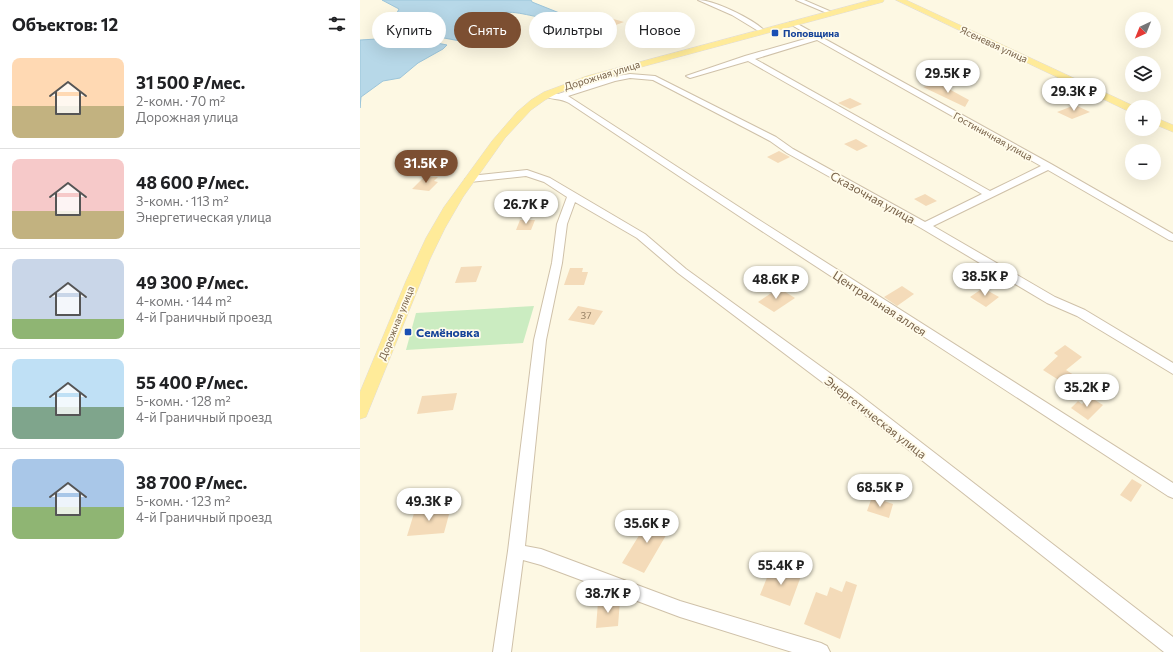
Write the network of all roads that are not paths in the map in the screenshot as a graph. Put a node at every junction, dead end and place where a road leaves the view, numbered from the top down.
1 (701, 0) edge
2 (799, 0) edge
3 (880, 0) edge
4 (900, 0) edge
5 (831, 13) junction
6 (792, 23) junction
7 (762, 31) junction
8 (817, 38) junction
9 (748, 58) junction
10 (690, 76) dead end
11 (546, 95) junction
12 (560, 96) junction
13 (1125, 106) edge
14 (1161, 123) edge
15 (1173, 129) edge
16 (1048, 166) junction
17 (470, 180) junction
18 (989, 194) junction
19 (572, 196) junction
20 (925, 226) junction
21 (1173, 238) edge
22 (1173, 369) edge
23 (360, 412) edge
24 (1173, 491) edge
25 (516, 551) junction
26 (1173, 648) edge
27 (502, 652) edge
28 (821, 652) edge

1 - 7 street
2 - 5 street
3 - 5 main road, Дорожная улица
4 - 13 main road, Ясеневая улица
5 - 6 main road, Дорожная улица
6 - 7 main road, Дорожная улица
6 - 8 street, Гостиничная улица
7 - 11 main road, Дорожная улица
8 - 9 street
8 - 16 street, Гостиничная улица
9 - 10 street
9 - 18 street
11 - 12 street, Центральная аллея
11 - 17 main road, Дорожная улица
12 - 20 street, Сказочная улица
12 - 24 street, Центральная аллея
14 - 15 main road
16 - 18 street
16 - 21 street, Гостиничная улица
17 - 19 street, Энергетическая улица
17 - 23 main road, Дорожная улица
18 - 20 street
19 - 25 street
19 - 26 street, Энергетическая улица
20 - 22 street, Сказочная улица
25 - 27 street
25 - 28 street

